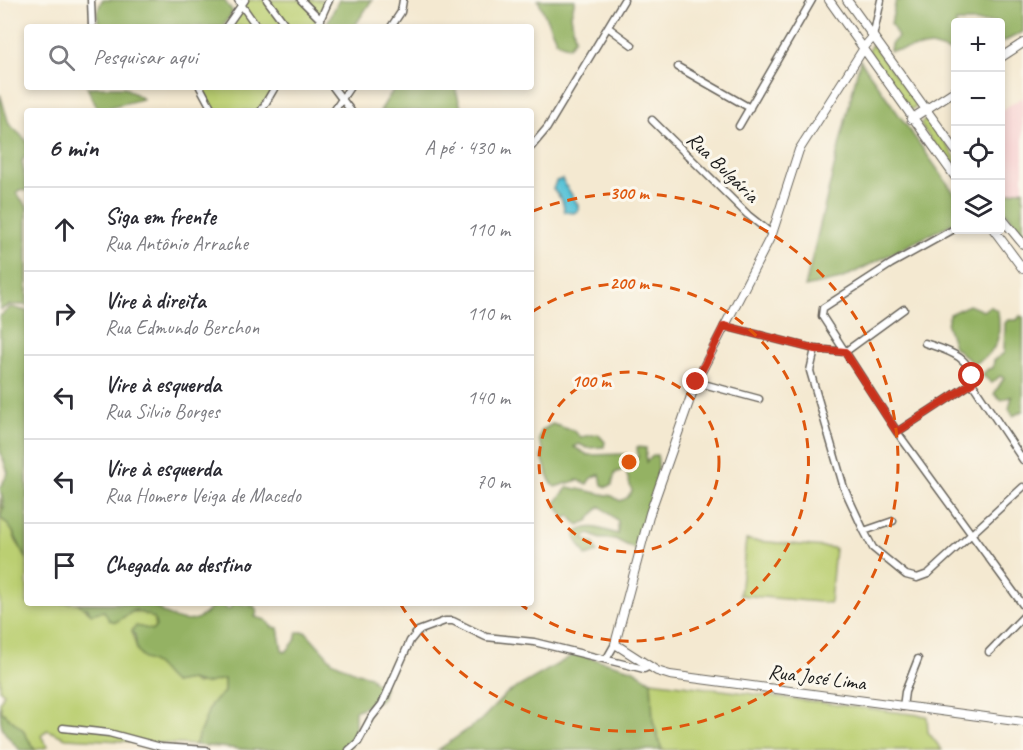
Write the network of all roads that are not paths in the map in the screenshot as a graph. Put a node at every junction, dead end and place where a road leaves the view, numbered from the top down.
1 (91, 0) edge
2 (267, 0) edge
3 (302, 0) edge
4 (329, 0) edge
5 (403, 0) edge
6 (624, 0) edge
7 (812, 0) edge
8 (829, 0) edge
9 (847, 0) edge
10 (881, 0) edge
11 (241, 2) edge
12 (321, 20) junction
13 (92, 24) edge
14 (228, 24) edge
15 (255, 24) edge
16 (285, 24) edge
17 (319, 24) edge
18 (393, 24) edge
19 (609, 28) junction
20 (873, 37) junction
21 (1023, 43) edge
22 (632, 45) dead end
23 (864, 47) junction
24 (1005, 55) edge
25 (678, 68) dead end
26 (202, 90) edge
27 (273, 90) edge
28 (335, 90) edge
29 (348, 90) edge
30 (951, 93) edge
31 (342, 100) junction
32 (211, 108) edge
33 (263, 108) edge
34 (336, 108) edge
35 (349, 108) edge
36 (750, 108) junction
37 (918, 114) junction
38 (652, 120) dead end
39 (739, 126) dead end
40 (534, 143) edge
41 (951, 146) edge
42 (951, 170) edge
43 (1005, 222) edge
44 (951, 231) edge
45 (772, 234) junction
46 (997, 234) edge
47 (1023, 244) edge
48 (1023, 269) edge
49 (904, 309) dead end
50 (724, 326) junction
51 (925, 343) dead end
52 (815, 349) junction
53 (845, 352) junction
54 (696, 382) junction
55 (972, 383) junction
56 (759, 399) dead end
57 (897, 432) junction
58 (1023, 460) edge
59 (1023, 487) edge
60 (893, 521) dead end
61 (864, 531) junction
62 (972, 532) junction
63 (1023, 605) edge
64 (1023, 617) edge
65 (615, 644) junction
66 (989, 652) dead end
67 (607, 658) junction
68 (918, 659) dead end
69 (650, 666) junction
70 (903, 707) junction
71 (1023, 722) edge
72 (63, 728) dead end
73 (206, 750) edge
74 (349, 750) edge

1 - 13 street
2 - 16 street
3 - 12 street
4 - 12 street
5 - 18 street
6 - 19 street
7 - 36 street
8 - 23 street
9 - 20 street
10 - 20 street
11 - 14 street
11 - 15 street
12 - 17 street
19 - 22 street
19 - 40 street
20 - 23 street
20 - 37 street
21 - 24 street
23 - 37 street
23 - 45 street
25 - 36 street
26 - 32 street
27 - 33 street
28 - 31 street
29 - 31 street
30 - 37 street
31 - 34 street
31 - 35 street
36 - 39 street
37 - 41 street
37 - 42 street
38 - 45 street, Rua Bulgária
43 - 47 street
44 - 53 street
45 - 50 street
46 - 48 street
49 - 53 street
50 - 52 street
50 - 54 street
51 - 55 street
52 - 53 street
52 - 61 street
53 - 57 street
54 - 56 street
54 - 65 street
55 - 57 street
55 - 58 street
57 - 62 street
59 - 62 street
60 - 61 street
61 - 62 street
62 - 63 street
64 - 66 street
65 - 67 street
65 - 69 street, Rua José Lima
67 - 69 street
67 - 74 street
68 - 70 street
69 - 70 street, Rua José Lima
70 - 71 street, Rua José Lima
72 - 73 street

